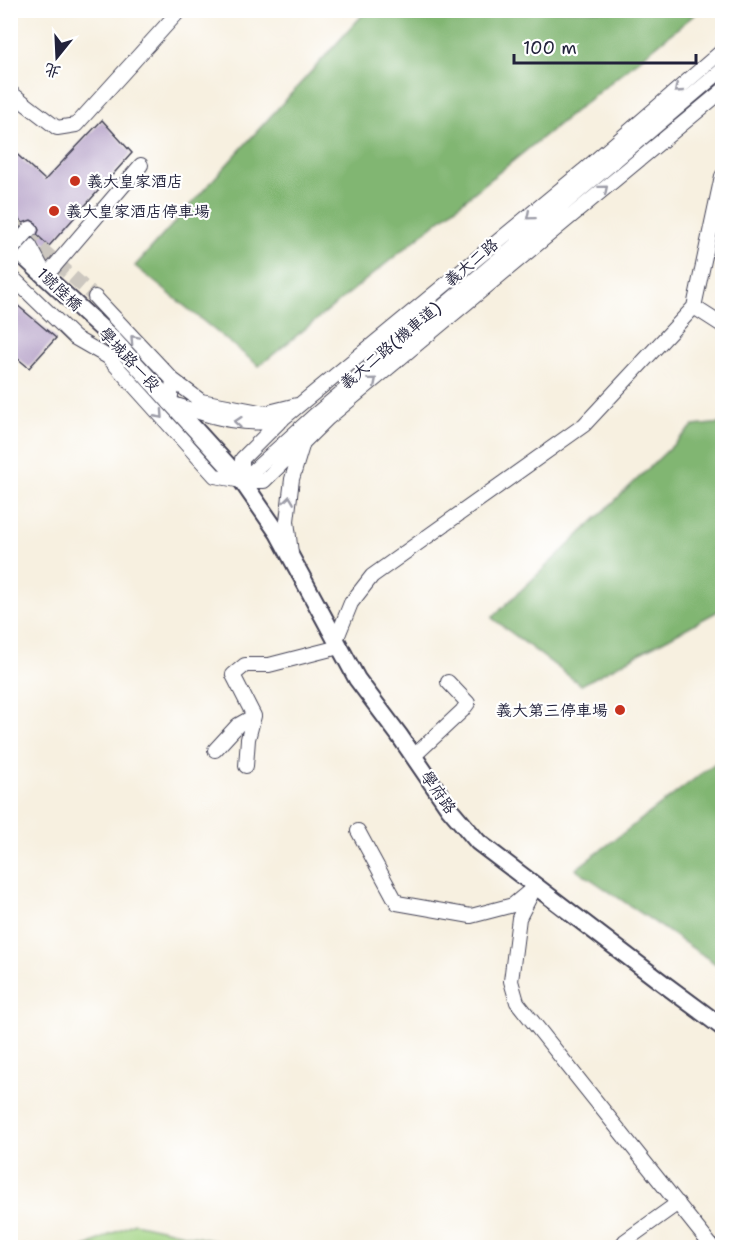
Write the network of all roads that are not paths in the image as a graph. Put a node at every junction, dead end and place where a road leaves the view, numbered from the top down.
1 (180, 10) edge
2 (723, 51) edge
3 (723, 70) edge
4 (723, 91) edge
5 (10, 92) edge
6 (141, 165) dead end
7 (723, 176) edge
8 (10, 228) edge
9 (30, 229) dead end
10 (10, 244) edge
11 (10, 251) edge
12 (10, 265) edge
13 (10, 275) edge
14 (46, 276) junction
15 (95, 297) tunnel mouth
16 (694, 307) junction
17 (723, 325) edge
18 (135, 363) junction
19 (172, 380) junction
20 (170, 403) junction
21 (302, 404) junction
22 (316, 414) junction
23 (281, 420) junction
24 (303, 443) junction
25 (242, 481) junction
26 (292, 558) junction
27 (338, 644) junction
28 (448, 682) dead end
29 (254, 716) junction
30 (215, 750) dead end
31 (414, 756) junction
32 (246, 766) dead end
33 (358, 831) dead end
34 (535, 887) junction
35 (723, 1027) edge
36 (678, 1203) junction
37 (620, 1248) edge
38 (713, 1248) edge

1 - 5 street
2 -> 21 street, 義大二路(機車道)
3 - 22 street, 義大二路
24 -> 4 street, 義大二路(機車道)
6 - 14 street
7 - 16 street
8 - 14 street
9 - 11 street, bridge
10 - 14 main road, 學城路一段
12 - 18 street, 1號陸橋
13 -> 25 street
14 - 18 main road, 學城路一段
19 -> 15 street, 義大二路(機車道)
16 - 17 street
16 - 27 street
18 - 20 main road, 學城路一段
19 - 20 street
19 - 21 street, 義大二路(機車道)
23 -> 20 street
20 - 25 main road, 學城路一段
21 - 23 street, 義大二路(機車道)
22 - 23 street
22 - 24 street
22 - 25 street, 義大二路
23 - 25 street, 義大二路(機車道)
24 - 25 street, 義大二路(機車道)
26 -> 24 street
25 - 26 main road, 學府路
26 - 27 main road, 學府路
27 - 29 street
27 - 31 main road, 學府路
28 - 31 street
29 - 30 street
29 - 32 street
31 - 34 main road, 學府路
33 - 34 street
34 - 35 main road, 學府路
34 - 36 street
36 - 37 street
36 - 38 street

